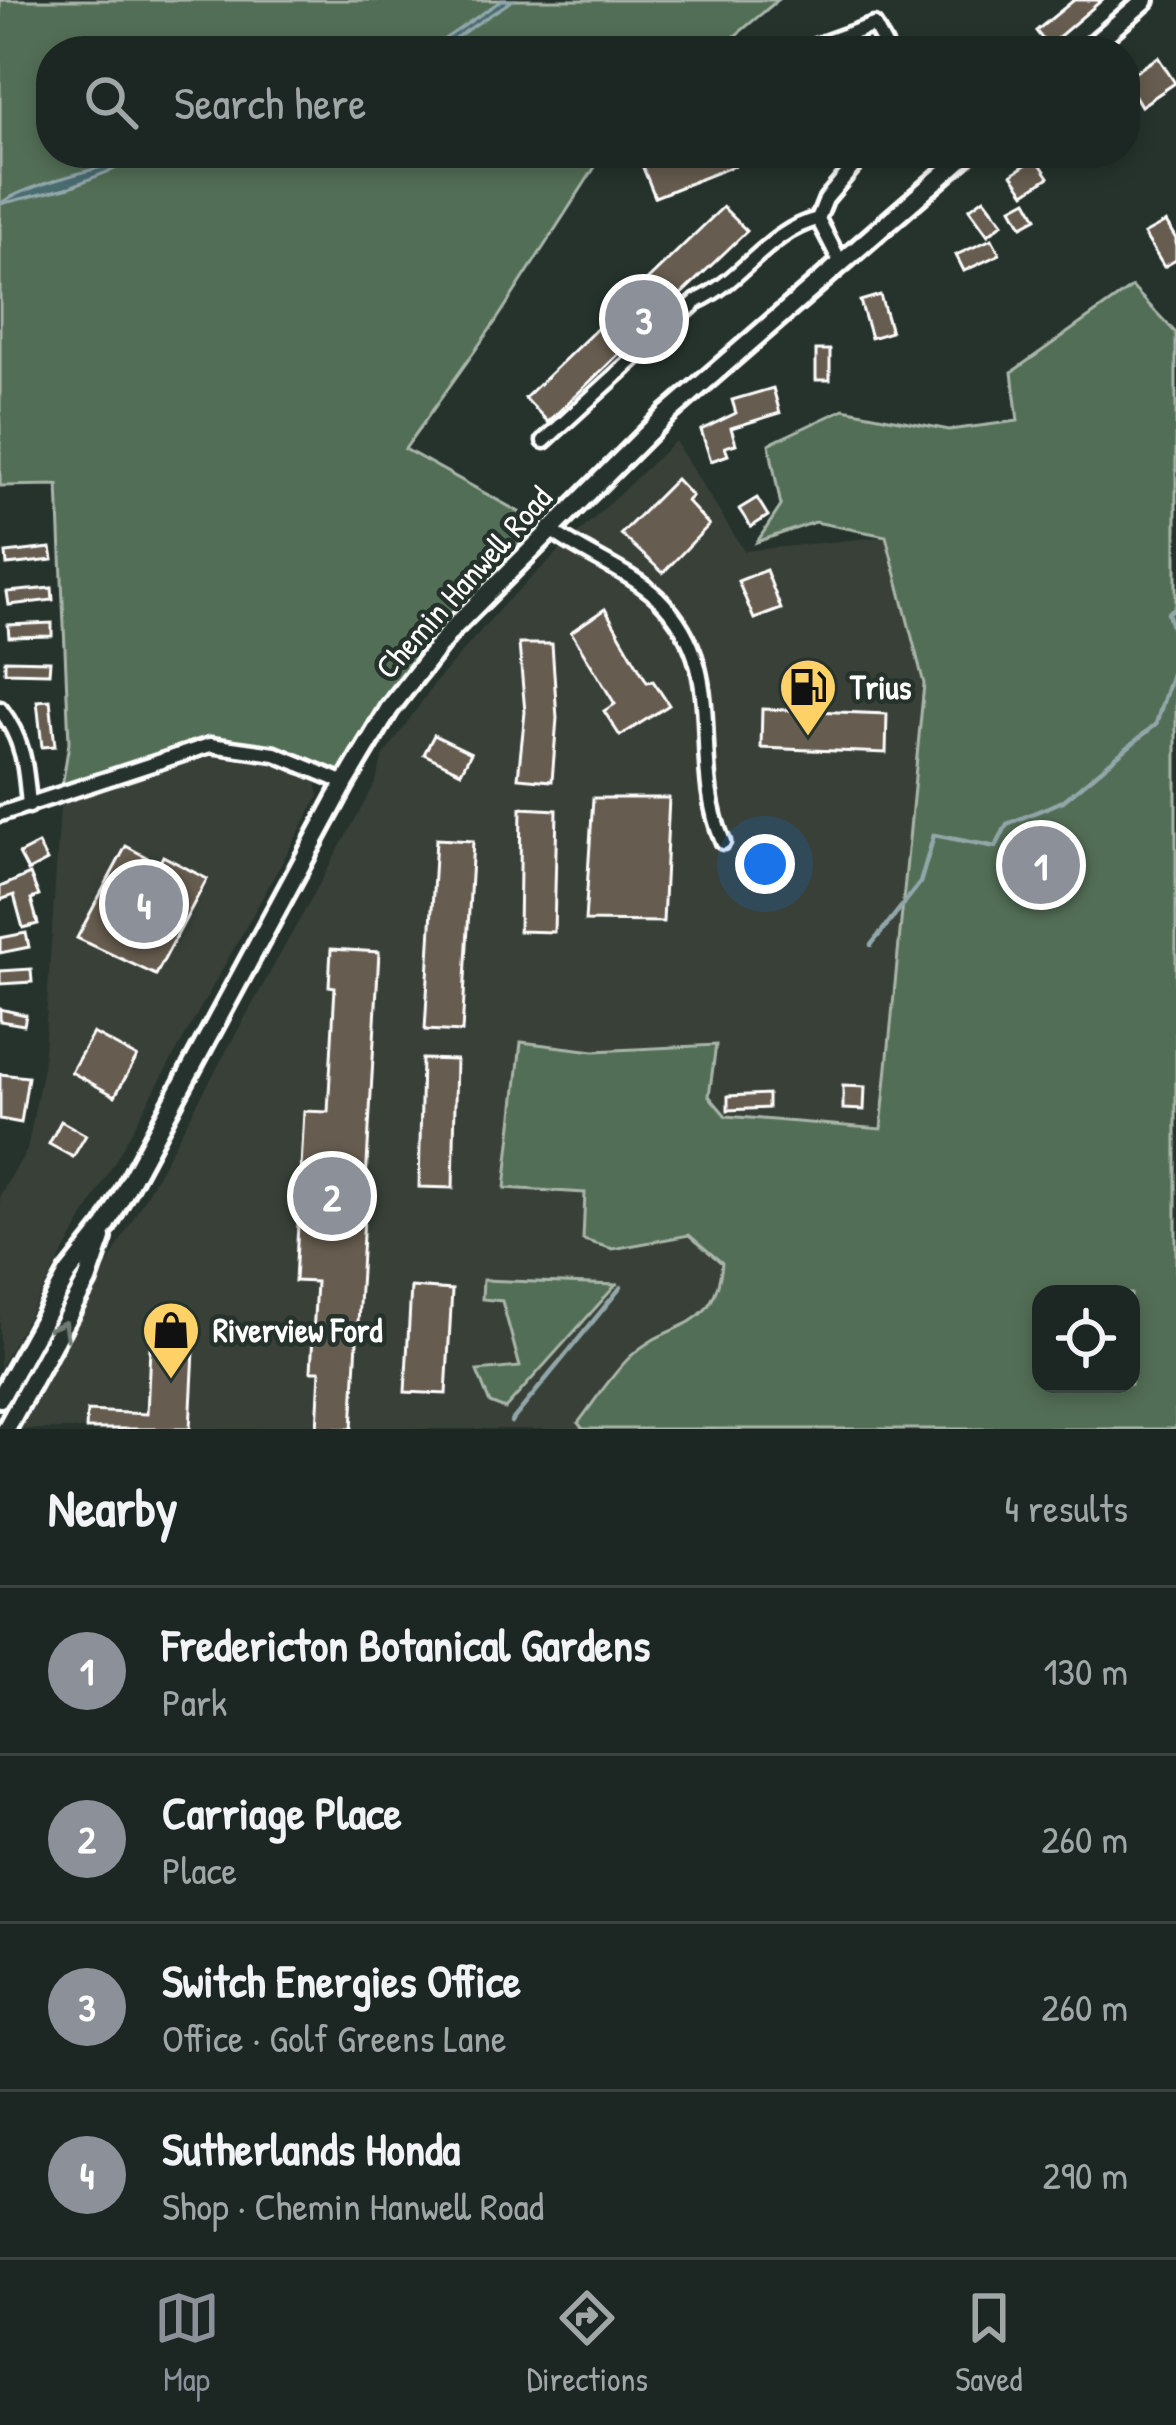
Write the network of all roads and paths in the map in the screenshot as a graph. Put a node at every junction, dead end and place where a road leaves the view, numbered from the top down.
1 (1144, 0) edge
2 (845, 36) edge
3 (880, 36) edge
4 (1103, 36) edge
5 (852, 168) edge
6 (951, 168) edge
7 (818, 219) junction
8 (841, 263) junction
9 (544, 441) dead end
10 (548, 528) junction
11 (0, 709) edge
12 (345, 783) junction
13 (29, 806) junction
14 (0, 814) edge
15 (724, 842) dead end
16 (106, 1226) junction
17 (0, 1398) edge
18 (6, 1429) edge

1 - 4 main road
2 - 3 street
5 - 7 street
6 - 8 main road, Chemin Hanwell Road
7 - 8 street
7 - 9 street
8 - 10 main road, Chemin Hanwell Road
10 - 12 main road, Chemin Hanwell Road
10 - 15 street
11 - 13 street
12 - 13 street
12 - 16 main road, Chemin Hanwell Road
13 - 14 street
16 - 17 main road, Chemin Hanwell Road
18 -> 16 main road, Chemin Hanwell Road

